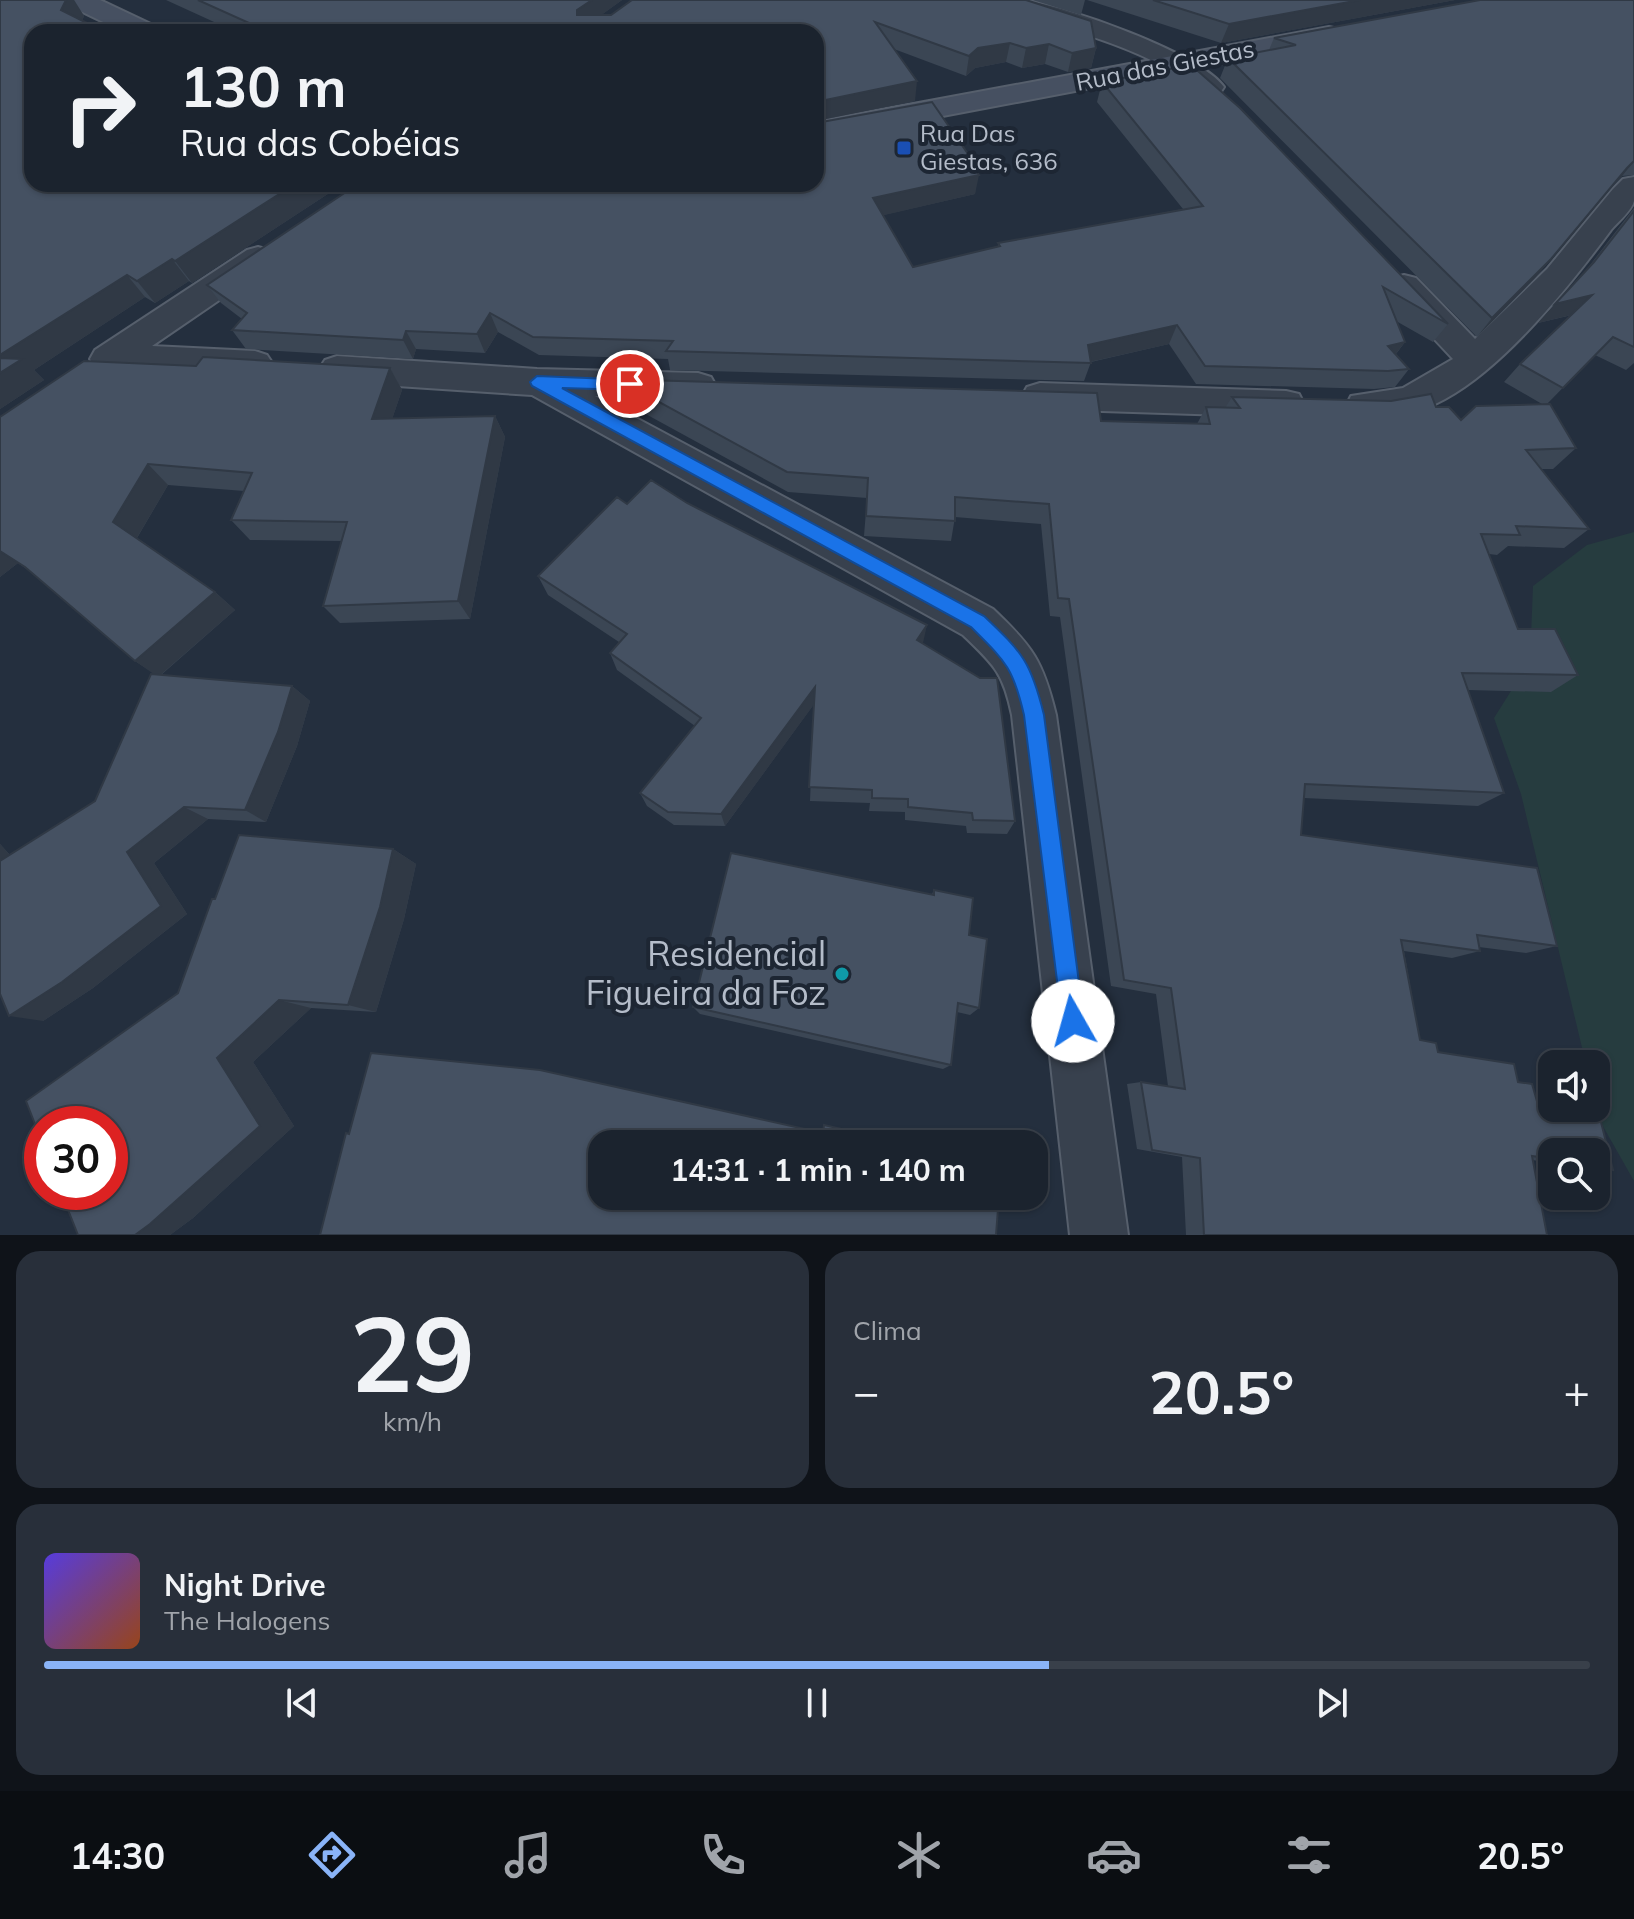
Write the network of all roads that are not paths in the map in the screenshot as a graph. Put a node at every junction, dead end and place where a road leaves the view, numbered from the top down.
1 (79, 0) edge
2 (998, 0) edge
3 (128, 24) edge
4 (1360, 29) edge
5 (1177, 64) junction
6 (1228, 103) edge
7 (824, 130) edge
8 (1634, 186) edge
9 (279, 244) edge
10 (1388, 269) edge
11 (1476, 361) junction
12 (537, 382) junction
13 (727, 387) edge
14 (1011, 395) edge
15 (1099, 1235) edge

1 - 3 main road
2 - 5 street
4 - 5 main road, Rua das Giestas
5 - 6 street
5 - 7 main road, Rua das Giestas
8 - 11 street
9 - 12 street
10 - 11 street
11 - 14 street
12 - 13 street
12 - 15 street

